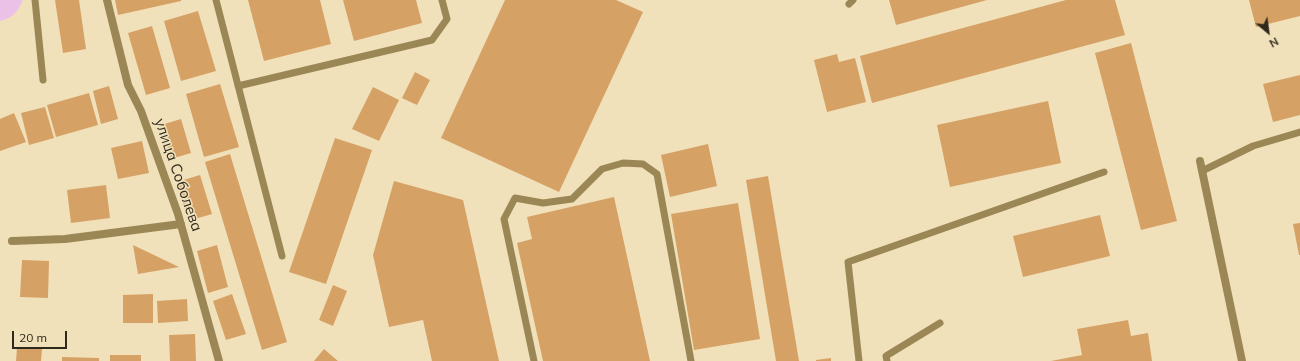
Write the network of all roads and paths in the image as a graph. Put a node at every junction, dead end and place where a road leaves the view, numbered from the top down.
1 (35, 0) edge
2 (106, 0) edge
3 (216, 0) edge
4 (442, 0) edge
5 (43, 80) dead end
6 (238, 86) junction
7 (1300, 132) edge
8 (1200, 162) dead end
9 (1202, 171) junction
10 (1104, 172) dead end
11 (181, 224) junction
12 (12, 241) dead end
13 (282, 256) dead end
14 (940, 323) dead end
15 (219, 361) edge
16 (534, 361) edge
17 (691, 361) edge
18 (859, 361) edge
19 (887, 361) edge
20 (1242, 361) edge

1 - 5 lane
2 - 11 street, улица Соболева
3 - 6 lane
4 - 6 lane
6 - 13 lane
7 - 9 lane
8 - 9 street
9 - 20 street
10 - 18 lane
11 - 12 street
11 - 15 street, улица Соболева
14 - 19 lane
16 - 17 lane

